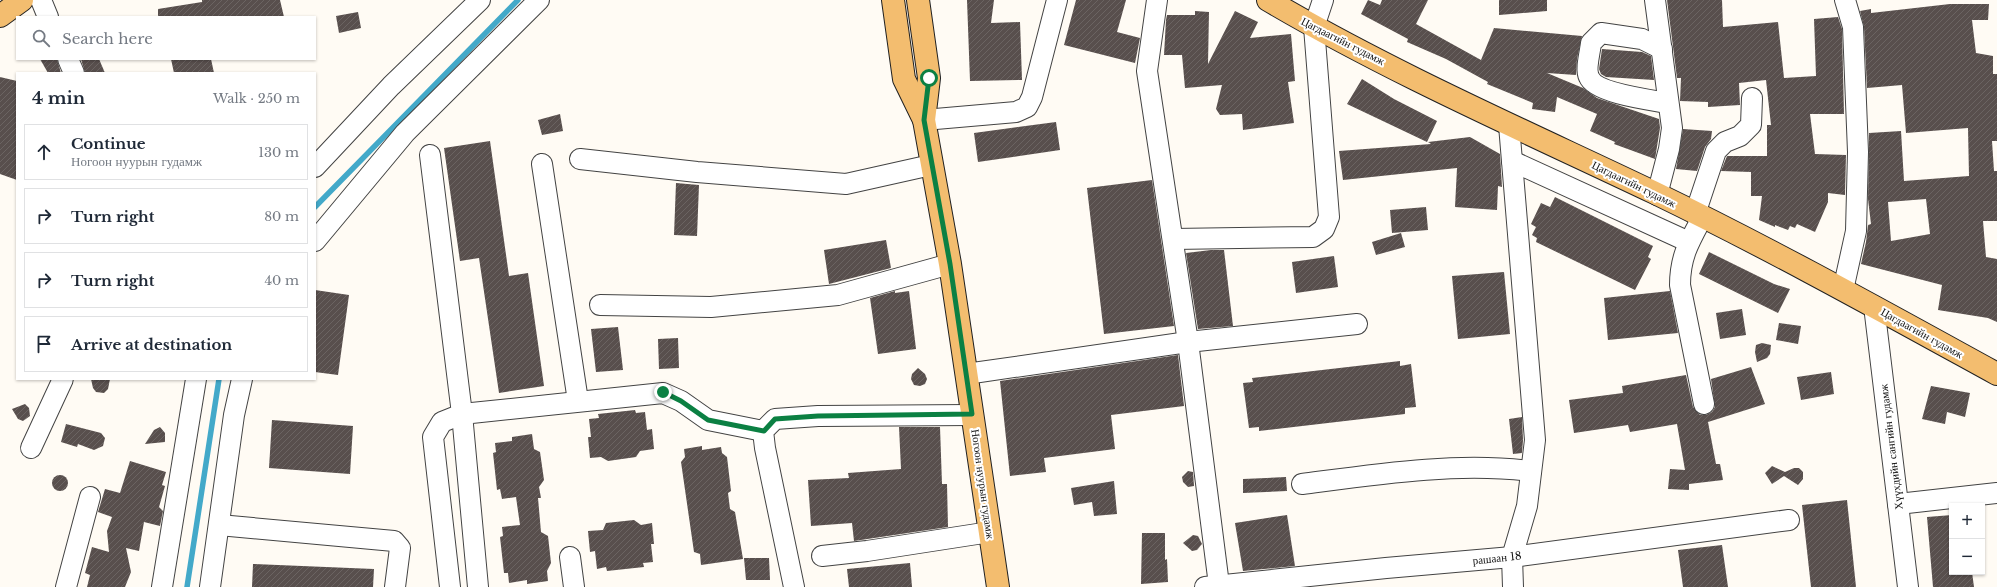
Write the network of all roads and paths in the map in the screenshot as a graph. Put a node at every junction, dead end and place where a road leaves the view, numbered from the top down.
1 (22, 0) edge
2 (41, 0) edge
3 (480, 0) edge
4 (539, 0) edge
5 (893, 0) edge
6 (918, 0) edge
7 (1057, 0) edge
8 (1157, 0) edge
9 (1268, 0) edge
10 (1322, 0) edge
11 (1655, 0) edge
12 (1845, 0) edge
13 (0, 16) edge
14 (48, 16) edge
15 (1314, 27) junction
16 (1662, 49) junction
17 (68, 60) edge
18 (74, 72) edge
19 (1752, 98) dead end
20 (1668, 103) junction
21 (924, 120) junction
22 (1509, 125) junction
23 (430, 155) dead end
24 (580, 159) dead end
25 (1512, 161) junction
26 (542, 164) dead end
27 (931, 165) junction
28 (316, 166) edge
29 (1657, 194) junction
30 (1699, 216) junction
31 (1173, 238) junction
32 (316, 240) edge
33 (1689, 242) junction
34 (950, 264) junction
35 (1843, 290) junction
36 (600, 305) dead end
37 (1874, 306) junction
38 (1358, 324) dead end
39 (1188, 342) junction
40 (966, 374) junction
41 (1997, 374) edge
42 (63, 380) edge
43 (196, 380) edge
44 (242, 380) edge
45 (578, 401) junction
46 (1704, 404) dead end
47 (462, 414) junction
48 (972, 414) junction
49 (764, 431) junction
50 (31, 448) dead end
51 (1531, 471) junction
52 (1302, 484) dead end
53 (1997, 493) edge
54 (90, 497) dead end
55 (1898, 504) junction
56 (1789, 520) dead end
57 (219, 525) junction
58 (990, 532) junction
59 (822, 556) dead end
60 (570, 557) dead end
61 (1512, 557) junction
62 (1212, 586) edge
63 (66, 587) edge
64 (162, 587) edge
65 (210, 587) edge
66 (395, 587) edge
67 (450, 587) edge
68 (478, 587) edge
69 (574, 587) edge
70 (794, 587) edge
71 (998, 587) edge
72 (1513, 587) edge
73 (1908, 587) edge

1 - 13 main road
2 - 14 street
3 - 28 street
4 - 32 street
5 - 21 main road, Ногоон нуурын гудамж
6 - 21 main road, Ногоон нуурын гудамж
7 - 21 street
8 - 31 street
9 - 15 main road, Цагдаагийн гудамж
10 - 15 street
11 - 16 street
12 - 35 street
15 - 22 main road, Цагдаагийн гудамж
15 - 31 street
16 - 20 street
16 - 20 street
17 - 18 street
19 - 30 street
20 - 29 street
21 - 27 main road, Ногоон нуурын гудамж
22 - 25 street
22 - 29 main road, Цагдаагийн гудамж
23 - 47 street
24 - 27 street
25 - 33 street
25 - 51 street
26 - 45 street
27 - 34 main road, Ногоон нуурын гудамж
29 - 30 main road, Цагдаагийн гудамж
30 - 33 street
30 - 35 main road, Цагдаагийн гудамж
31 - 39 street
33 - 46 street
34 - 36 street
34 - 40 main road, Ногоон нуурын гудамж
35 - 37 main road, Цагдаагийн гудамж
37 - 41 main road, Цагдаагийн гудамж
37 - 55 street, Хүүхдийн сангийн гудамж
38 - 39 street
39 - 40 street
39 - 62 street
40 - 48 main road, Ногоон нуурын гудамж
42 - 50 street
43 - 64 street
44 - 57 street
45 - 47 street
45 - 49 street
47 - 67 street
47 - 68 street
48 - 49 street
48 - 58 main road, Ногоон нуурын гудамж
49 - 70 street
51 - 52 street
51 - 61 street
53 - 55 street
54 - 63 street
55 - 73 street, Хүүхдийн сангийн гудамж
56 - 61 street, рашаан 18
57 - 65 street
57 - 66 street
58 - 59 street
58 - 71 main road, Ногоон нуурын гудамж
60 - 69 street
61 - 62 street, рашаан 18
61 - 72 street

